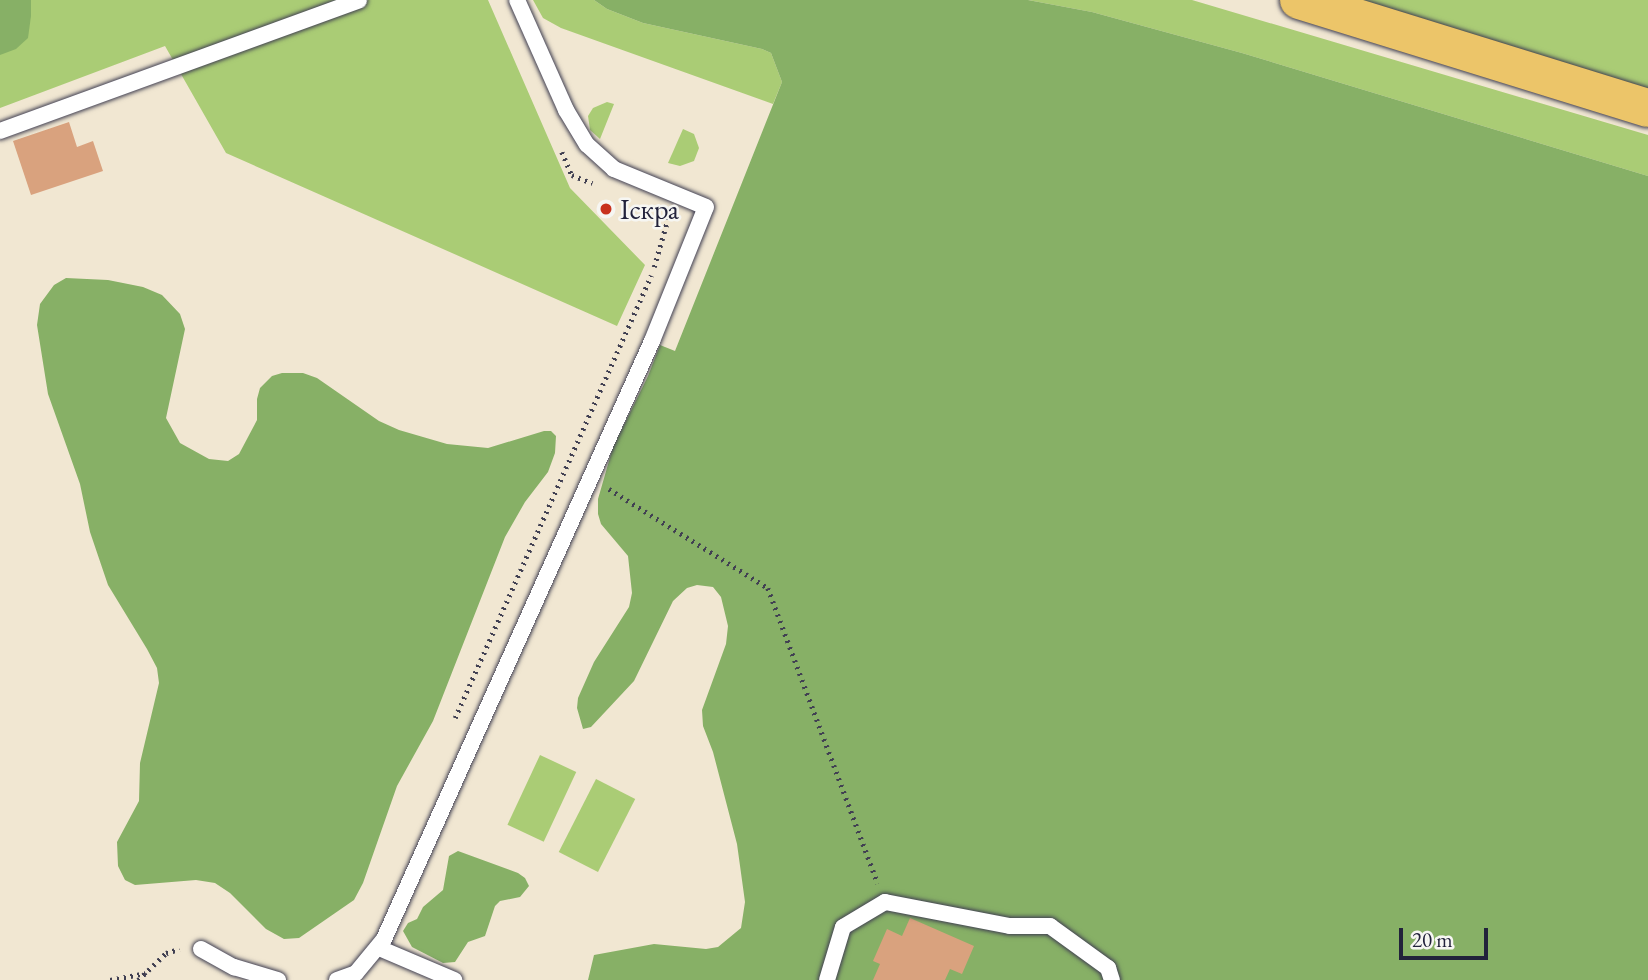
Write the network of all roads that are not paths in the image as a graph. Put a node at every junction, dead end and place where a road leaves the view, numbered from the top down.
1 (359, 0) edge
2 (517, 0) edge
3 (1299, 0) edge
4 (1648, 108) edge
5 (0, 131) edge
6 (379, 948) junction
7 (201, 949) road end
8 (278, 980) edge
9 (337, 980) edge
10 (454, 980) edge
11 (827, 980) edge
12 (1112, 980) edge

1 - 5 lane
2 - 6 lane
3 - 4 main road
6 - 9 lane
6 - 10 lane
7 - 8 lane
11 - 12 lane

